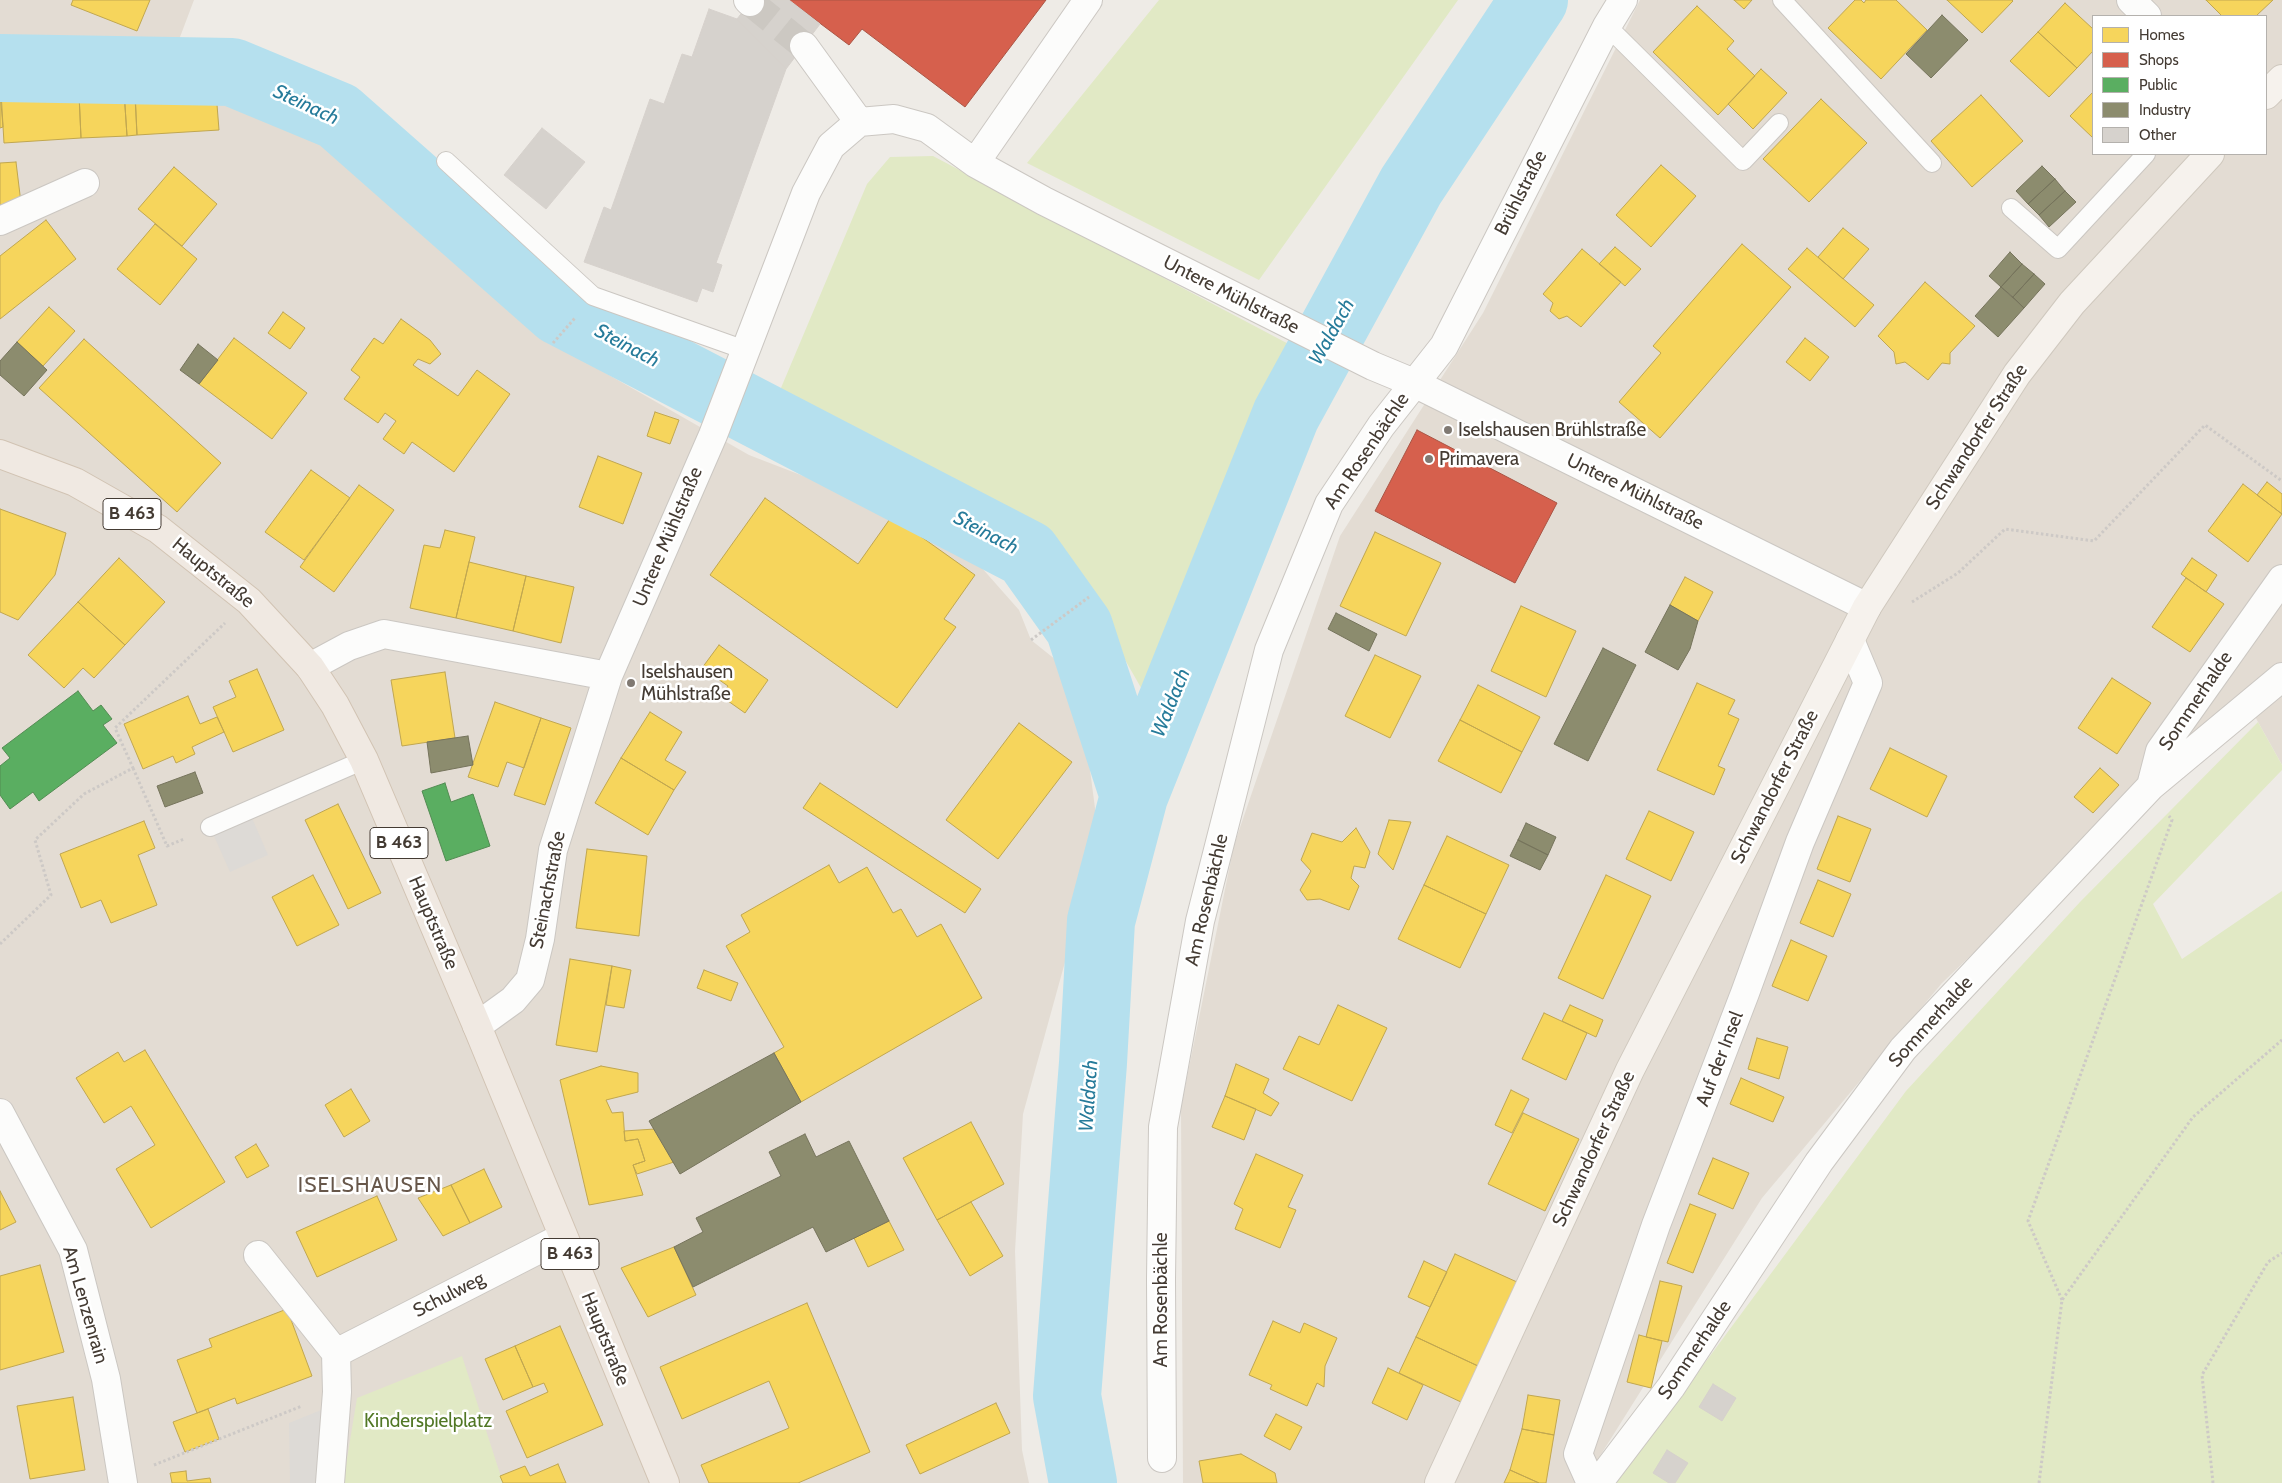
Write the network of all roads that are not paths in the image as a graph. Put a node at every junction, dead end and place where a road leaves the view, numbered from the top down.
1 (1088, 0) edge
2 (1624, 0) edge
3 (1782, 0) edge
4 (2131, 0) edge
5 (2145, 15) edge
6 (1607, 26) junction
7 (804, 46) tunnel mouth
8 (2282, 79) edge
9 (2267, 94) edge
10 (859, 122) junction
11 (1779, 123) dead end
12 (2145, 155) edge
13 (2209, 155) edge
14 (446, 161) dead end
15 (975, 163) junction
16 (1932, 163) dead end
17 (85, 183) dead end
18 (2011, 208) dead end
19 (0, 221) edge
20 (745, 350) junction
21 (1414, 383) junction
22 (0, 454) edge
23 (2282, 579) edge
24 (1867, 607) junction
25 (1850, 640) junction
26 (310, 667) junction
27 (608, 676) junction
28 (2282, 677) edge
29 (364, 760) junction
30 (2152, 786) junction
31 (210, 827) dead end
32 (477, 1026) junction
33 (0, 1113) edge
34 (563, 1237) junction
35 (258, 1255) dead end
36 (336, 1353) junction
37 (1162, 1458) dead end
38 (122, 1481) edge
39 (330, 1483) edge
40 (665, 1483) edge
41 (1439, 1483) edge
42 (1591, 1483) edge
43 (1598, 1483) edge

1 - 15 street
2 - 6 street, Brühlstraße
3 - 16 lane
4 - 5 street
6 - 11 lane
6 - 21 street, Brühlstraße
7 - 10 street
8 - 9 main road
10 - 15 street, Untere Mühlstraße
10 - 20 street, Untere Mühlstraße
12 - 18 lane
13 - 24 main road, Schwandorfer Straße
14 - 20 lane
15 - 21 street, Untere Mühlstraße
17 - 19 street
20 - 27 street, Untere Mühlstraße
21 - 24 street, Untere Mühlstraße
21 - 37 street, Am Rosenbächle
22 - 26 main road, Hauptstraße / B 463
23 - 30 street, Sommerhalde
24 - 25 main road, Schwandorfer Straße
25 - 41 main road, Schwandorfer Straße
25 - 42 street, Auf der Insel
26 - 27 street
26 - 29 main road, Hauptstraße / B 463
27 - 32 street, Steinachstraße
28 - 30 street
29 - 31 lane
29 - 32 main road, Hauptstraße / B 463
30 - 43 street, Sommerhalde
32 - 34 main road, Hauptstraße / B 463
33 - 38 street, Am Lenzenrain
34 - 36 street, Schulweg
34 - 40 main road, Hauptstraße / B 463
35 - 36 street
36 - 39 street

